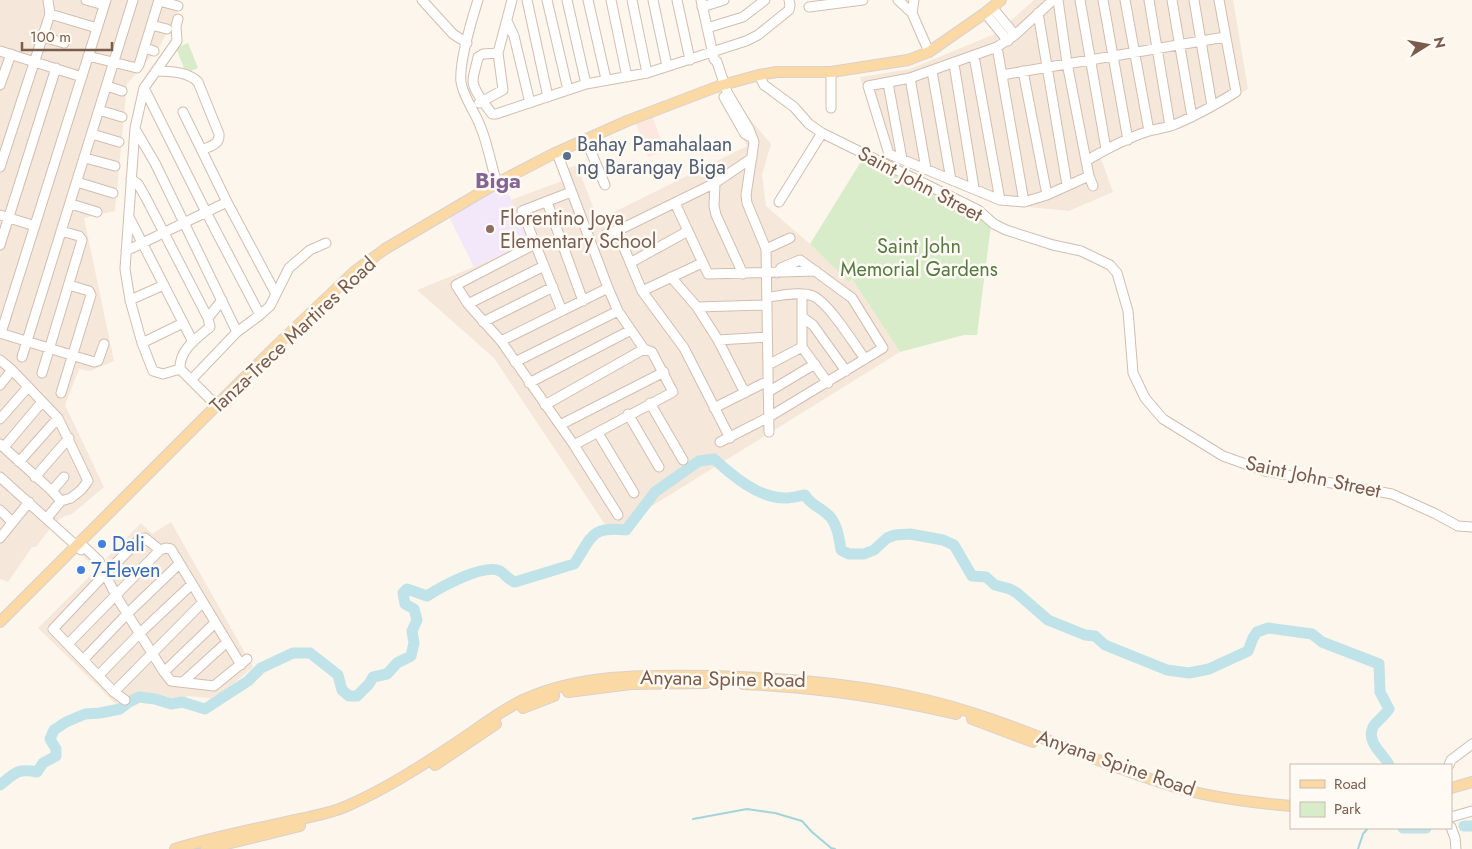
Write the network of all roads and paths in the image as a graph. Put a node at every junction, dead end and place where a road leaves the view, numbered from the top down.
1 (48, 0) edge
2 (86, 0) edge
3 (133, 0) edge
4 (422, 0) edge
5 (478, 0) edge
6 (512, 0) edge
7 (527, 0) edge
8 (547, 0) edge
9 (568, 0) edge
10 (588, 0) edge
11 (611, 0) edge
12 (632, 0) edge
13 (653, 0) edge
14 (676, 0) edge
15 (724, 0) edge
16 (765, 0) edge
17 (789, 0) edge
18 (863, 0) edge
19 (898, 0) edge
20 (914, 0) edge
21 (1000, 0) edge
22 (1053, 0) edge
23 (1058, 0) edge
24 (1080, 0) edge
25 (1103, 0) edge
26 (1125, 0) edge
27 (1149, 0) edge
28 (1172, 0) edge
29 (1194, 0) edge
30 (1219, 0) edge
31 (159, 1) edge
32 (105, 3) edge
33 (702, 3) edge
34 (818, 3) edge
35 (178, 6) dead end
36 (809, 7) dead end
37 (988, 10) junction
38 (912, 13) junction
39 (1038, 13) junction
40 (50, 14) junction
41 (178, 20) dead end
42 (507, 21) junction
43 (151, 25) junction
44 (97, 28) junction
45 (707, 28) junction
46 (168, 29) dead end
47 (42, 37) junction
48 (1225, 37) junction
49 (1011, 38) junction
50 (1201, 41) junction
51 (64, 43) dead end
52 (467, 43) junction
53 (1179, 44) junction
54 (997, 47) junction
55 (144, 48) junction
56 (1158, 48) junction
57 (0, 51) edge
58 (154, 51) dead end
59 (929, 52) junction
60 (1135, 52) junction
61 (498, 53) junction
62 (11, 54) junction
63 (88, 56) junction
64 (713, 56) junction
65 (974, 56) junction
66 (1112, 56) junction
67 (690, 60) junction
68 (1090, 60) junction
69 (34, 62) junction
70 (114, 63) junction
71 (1067, 63) junction
72 (954, 64) junction
73 (667, 66) junction
74 (1046, 67) junction
75 (56, 68) junction
76 (156, 71) junction
77 (932, 71) junction
78 (1023, 71) junction
79 (831, 72) junction
80 (647, 73) junction
81 (759, 75) junction
82 (1002, 75) junction
83 (82, 77) junction
84 (627, 77) junction
85 (910, 78) junction
86 (606, 79) junction
87 (888, 83) junction
88 (586, 84) junction
89 (0, 85) edge
90 (106, 86) junction
91 (722, 86) junction
92 (144, 88) junction
93 (568, 90) junction
94 (122, 91) dead end
95 (548, 97) junction
96 (483, 102) junction
97 (530, 103) junction
98 (1212, 106) junction
99 (472, 107) junction
100 (831, 108) dead end
101 (99, 110) junction
102 (183, 112) dead end
103 (122, 117) dead end
104 (1192, 117) junction
105 (1170, 126) junction
106 (135, 128) junction
107 (1149, 132) junction
108 (822, 133) junction
109 (92, 134) junction
110 (586, 140) junction
111 (1128, 140) junction
112 (119, 142) dead end
113 (1106, 149) junction
114 (202, 150) junction
115 (555, 154) junction
116 (85, 158) junction
117 (752, 158) junction
118 (902, 159) junction
119 (1086, 161) junction
120 (116, 166) dead end
121 (0, 167) edge
122 (926, 169) junction
123 (1089, 176) junction
124 (131, 179) junction
125 (951, 180) junction
126 (77, 182) junction
127 (497, 183) junction
128 (715, 183) junction
129 (605, 185) dead end
130 (1067, 185) junction
131 (1093, 186) dead end
132 (974, 188) junction
133 (571, 192) junction
134 (113, 193) dead end
135 (1047, 195) junction
136 (1000, 200) junction
137 (227, 202) junction
138 (547, 202) junction
139 (779, 202) dead end
140 (1024, 202) junction
141 (675, 203) junction
142 (71, 204) junction
143 (97, 212) dead end
144 (206, 212) junction
145 (4, 216) edge
146 (129, 217) junction
147 (184, 223) junction
148 (35, 226) junction
149 (61, 231) junction
150 (617, 231) junction
151 (688, 231) junction
152 (163, 233) junction
153 (605, 234) dead end
154 (790, 238) dead end
155 (142, 243) junction
156 (326, 243) dead end
157 (535, 244) junction
158 (0, 245) edge
159 (766, 249) junction
160 (126, 251) junction
161 (630, 263) junction
162 (702, 263) junction
163 (544, 266) junction
164 (743, 274) junction
165 (767, 274) junction
166 (671, 277) junction
167 (69, 285) junction
168 (164, 285) junction
169 (553, 287) junction
170 (608, 288) junction
171 (642, 291) junction
172 (276, 294) junction
173 (802, 294) junction
174 (130, 300) junction
175 (222, 300) junction
176 (583, 301) junction
177 (767, 301) junction
178 (468, 304) junction
179 (696, 307) junction
180 (618, 310) junction
181 (562, 311) junction
182 (260, 315) junction
183 (802, 317) junction
184 (208, 318) junction
185 (483, 322) junction
186 (183, 323) junction
187 (630, 330) junction
188 (237, 332) junction
189 (1, 333) edge
190 (767, 337) junction
191 (718, 340) junction
192 (27, 341) junction
193 (501, 341) junction
194 (193, 342) junction
195 (142, 343) junction
196 (104, 344) dead end
197 (802, 347) junction
198 (50, 348) junction
199 (644, 349) junction
200 (74, 356) junction
201 (22, 357) dead end
202 (865, 359) junction
203 (0, 360) edge
204 (515, 362) junction
205 (815, 364) junction
206 (768, 365) junction
207 (180, 369) junction
208 (12, 370) junction
209 (846, 371) junction
210 (664, 372) junction
211 (42, 373) dead end
212 (191, 380) junction
213 (768, 381) junction
214 (529, 383) junction
215 (828, 383) junction
216 (0, 385) edge
217 (28, 387) junction
218 (768, 392) junction
219 (61, 393) dead end
220 (745, 394) junction
221 (42, 402) junction
222 (650, 403) junction
223 (545, 405) junction
224 (217, 406) junction
225 (714, 408) junction
226 (628, 414) junction
227 (58, 418) junction
228 (769, 418) junction
229 (0, 419) edge
230 (560, 425) junction
231 (769, 432) dead end
232 (598, 433) junction
233 (69, 438) junction
234 (730, 438) junction
235 (720, 442) dead end
236 (574, 445) junction
237 (2, 446) edge
238 (683, 460) dead end
239 (19, 462) junction
240 (659, 467) dead end
241 (0, 477) edge
242 (36, 477) junction
243 (64, 477) dead end
244 (52, 491) junction
245 (634, 493) dead end
246 (61, 501) junction
247 (29, 502) junction
248 (0, 510) edge
249 (618, 515) dead end
250 (47, 518) junction
251 (12, 522) junction
252 (1472, 527) edge
253 (0, 538) edge
254 (78, 544) junction
255 (160, 550) junction
256 (179, 564) junction
257 (103, 569) junction
258 (192, 584) junction
259 (116, 596) junction
260 (203, 602) junction
261 (127, 614) junction
262 (0, 622) edge
263 (215, 623) junction
264 (139, 634) junction
265 (227, 642) junction
266 (68, 644) junction
267 (152, 653) junction
268 (84, 659) junction
269 (164, 672) junction
270 (99, 675) junction
271 (183, 682) junction
272 (114, 692) junction
273 (125, 700) dead end
274 (1472, 744) edge
275 (1449, 764) edge
276 (1472, 782) edge
277 (1452, 788) edge
278 (1472, 789) edge
279 (1452, 794) edge
280 (1290, 806) edge
281 (1472, 810) edge
282 (1290, 812) edge
283 (1452, 817) edge
284 (1452, 829) edge
285 (175, 849) edge
286 (206, 849) edge
287 (1456, 849) edge

1 - 40 street
2 - 32 street
3 - 70 street
4 - 52 street
5 - 52 street
6 - 42 street
7 - 95 street
8 - 93 street
9 - 88 street
10 - 86 street
11 - 84 street
12 - 80 street
13 - 73 street
14 - 67 street
15 - 33 street
16 - 45 street
17 - 64 street
18 - 34 street
19 - 38 street
20 - 38 street
21 - 37 main road, Tanza-Trece Martires Road
22 - 39 street
23 - 71 street
24 - 68 street
25 - 66 street
26 - 60 street
27 - 56 street
28 - 53 street
29 - 50 street
30 - 48 street
31 - 35 street
31 - 43 street
32 - 44 street
33 - 45 street
34 - 36 street
37 - 49 street
37 - 59 main road, Tanza-Trece Martires Road
38 - 59 street
39 - 49 street
39 - 74 street
40 - 44 street
40 - 47 street
41 - 76 street
42 - 61 street
42 - 97 street
43 - 46 street
43 - 55 street
44 - 63 street
45 - 64 street
47 - 51 street
47 - 69 street
48 - 50 street
48 - 98 street
49 - 54 street
50 - 53 street
50 - 98 street
52 - 99 street
53 - 56 street
53 - 104 street
54 - 65 street
54 - 82 street
55 - 58 street
55 - 70 street
56 - 60 street
56 - 105 street
57 - 62 street
59 - 79 main road, Tanza-Trece Martires Road
60 - 66 street
60 - 107 street
61 - 96 street
61 - 96 street
62 - 69 street
62 - 89 street
63 - 70 street
63 - 83 street
64 - 67 street
64 - 91 street
65 - 72 street
65 - 136 street
66 - 68 street
66 - 111 street
67 - 73 street
68 - 71 street
68 - 113 street
69 - 75 street
69 - 121 street
70 - 90 street
71 - 74 street
71 - 119 street
72 - 77 street
72 - 132 street
73 - 80 street
74 - 78 street
74 - 130 street
75 - 83 street
75 - 145 street
76 - 92 street
76 - 114 street
77 - 85 street
77 - 125 street
78 - 82 street
78 - 135 street
79 - 81 main road, Tanza-Trece Martires Road
79 - 100 street
80 - 84 street
81 - 91 main road, Tanza-Trece Martires Road
81 - 108 street, Saint John Street
82 - 140 street
83 - 148 street
84 - 86 street
85 - 87 street
85 - 122 street
86 - 88 street
87 - 118 street
87 - 118 street
88 - 93 street
90 - 94 street
90 - 101 street
91 - 110 main road, Tanza-Trece Martires Road
91 - 117 street
92 - 106 street
92 - 144 street
93 - 95 street
95 - 97 street
96 - 97 street
96 - 99 street
98 - 104 street
99 - 127 street
101 - 103 street
101 - 109 street
102 - 114 street
104 - 105 street
105 - 107 street
106 - 124 street
106 - 147 street
107 - 111 street
108 - 139 street
108 - 252 street, Saint John Street
109 - 112 street
109 - 116 street
110 - 115 main road, Tanza-Trece Martires Road
110 - 129 street
111 - 113 street
113 - 119 street
114 - 137 street
115 - 127 main road, Tanza-Trece Martires Road
115 - 133 street
116 - 120 street
116 - 126 street
117 - 128 street
117 - 159 street
118 - 122 street
119 - 123 street
122 - 125 street
123 - 130 street
123 - 131 street
124 - 146 street
124 - 152 street
125 - 132 street
126 - 134 street
126 - 142 street
127 - 224 main road, Tanza-Trece Martires Road
128 - 141 street
128 - 164 street
130 - 135 street
132 - 136 street
133 - 138 street
133 - 170 street
135 - 140 street
136 - 140 street
137 - 144 street
137 - 172 street
138 - 157 street
138 - 176 street
141 - 150 street
141 - 151 street
142 - 143 street
142 - 149 street
144 - 147 street
144 - 182 street
145 - 148 street
145 - 158 street
146 - 155 street
146 - 160 street
147 - 152 street
147 - 175 street
148 - 189 street
149 - 167 street
149 - 192 street
150 - 153 street
150 - 161 street
151 - 161 street
151 - 162 street
152 - 155 street
152 - 184 street
154 - 159 street
155 - 160 street
155 - 168 street
156 - 172 street
157 - 163 street
157 - 178 street
159 - 165 street
160 - 174 street
161 - 171 street
162 - 164 street
162 - 166 street
163 - 169 street
163 - 178 street
164 - 165 street
165 - 177 street
165 - 202 street
166 - 171 street
166 - 179 street
167 - 198 street
167 - 200 street
168 - 174 street
168 - 186 street
169 - 181 street
169 - 185 street
170 - 176 street
170 - 180 street
171 - 225 street
172 - 182 street
173 - 177 street
173 - 183 street
173 - 202 street
174 - 195 street
175 - 184 street
175 - 188 street
176 - 181 street
177 - 179 street
177 - 190 street
178 - 185 street
179 - 191 street
180 - 187 street
180 - 204 street
181 - 193 street
182 - 188 street
183 - 197 street
183 - 209 street
184 - 194 street
185 - 193 street
186 - 194 street
186 - 195 street
187 - 199 street
187 - 214 street
188 - 212 street
189 - 192 street
190 - 191 street
190 - 206 street
191 - 220 street
192 - 198 street
192 - 201 street
193 - 204 street
194 - 207 street
195 - 207 street
196 - 200 street
197 - 205 street
197 - 206 street
198 - 200 street
198 - 211 street
199 - 210 street
199 - 223 street
200 - 219 street
202 - 209 street
203 - 208 street
204 - 214 street
205 - 215 street
205 - 218 street
206 - 213 street
207 - 212 street
208 - 216 street
208 - 217 street
209 - 215 street
210 - 222 street
210 - 230 street
212 - 224 street
213 - 218 street
213 - 220 street
214 - 223 street
215 - 228 street
217 - 221 street
217 - 229 street
218 - 228 street
220 - 225 street
221 - 227 street
221 - 237 street
222 - 226 street
222 - 238 street
223 - 230 street
224 - 254 main road, Tanza-Trece Martires Road
225 - 234 street
226 - 232 street
226 - 240 street
227 - 233 street
227 - 239 street
228 - 231 street
228 - 234 street
230 - 236 street
232 - 236 street
232 - 245 street
233 - 242 street
233 - 246 street
234 - 235 street
236 - 249 street
237 - 239 street
239 - 242 street
241 - 247 street
242 - 244 street
243 - 244 street
244 - 246 street
246 - 250 street
247 - 250 street
247 - 251 street
248 - 251 street
250 - 254 street
251 - 253 street
254 - 257 street
254 - 262 main road, Tanza-Trece Martires Road
255 - 256 street
255 - 257 street
255 - 259 street
256 - 258 street
256 - 261 street
257 - 259 street
257 - 266 street
258 - 260 street
258 - 264 street
259 - 261 street
259 - 266 street
260 - 263 street
260 - 267 street
261 - 264 street
261 - 268 street
263 - 265 street
263 - 269 street
264 - 267 street
264 - 270 street
265 - 271 street
265 - 271 street
266 - 268 street
267 - 269 street
267 - 272 street
268 - 270 street
269 - 271 street
270 - 272 street
272 - 273 street
274 - 275 street
276 - 277 main road
278 - 279 main road
280 - 285 main road, Anyana Spine Road
281 - 283 street
282 - 286 main road, Anyana Spine Road
284 - 287 street

